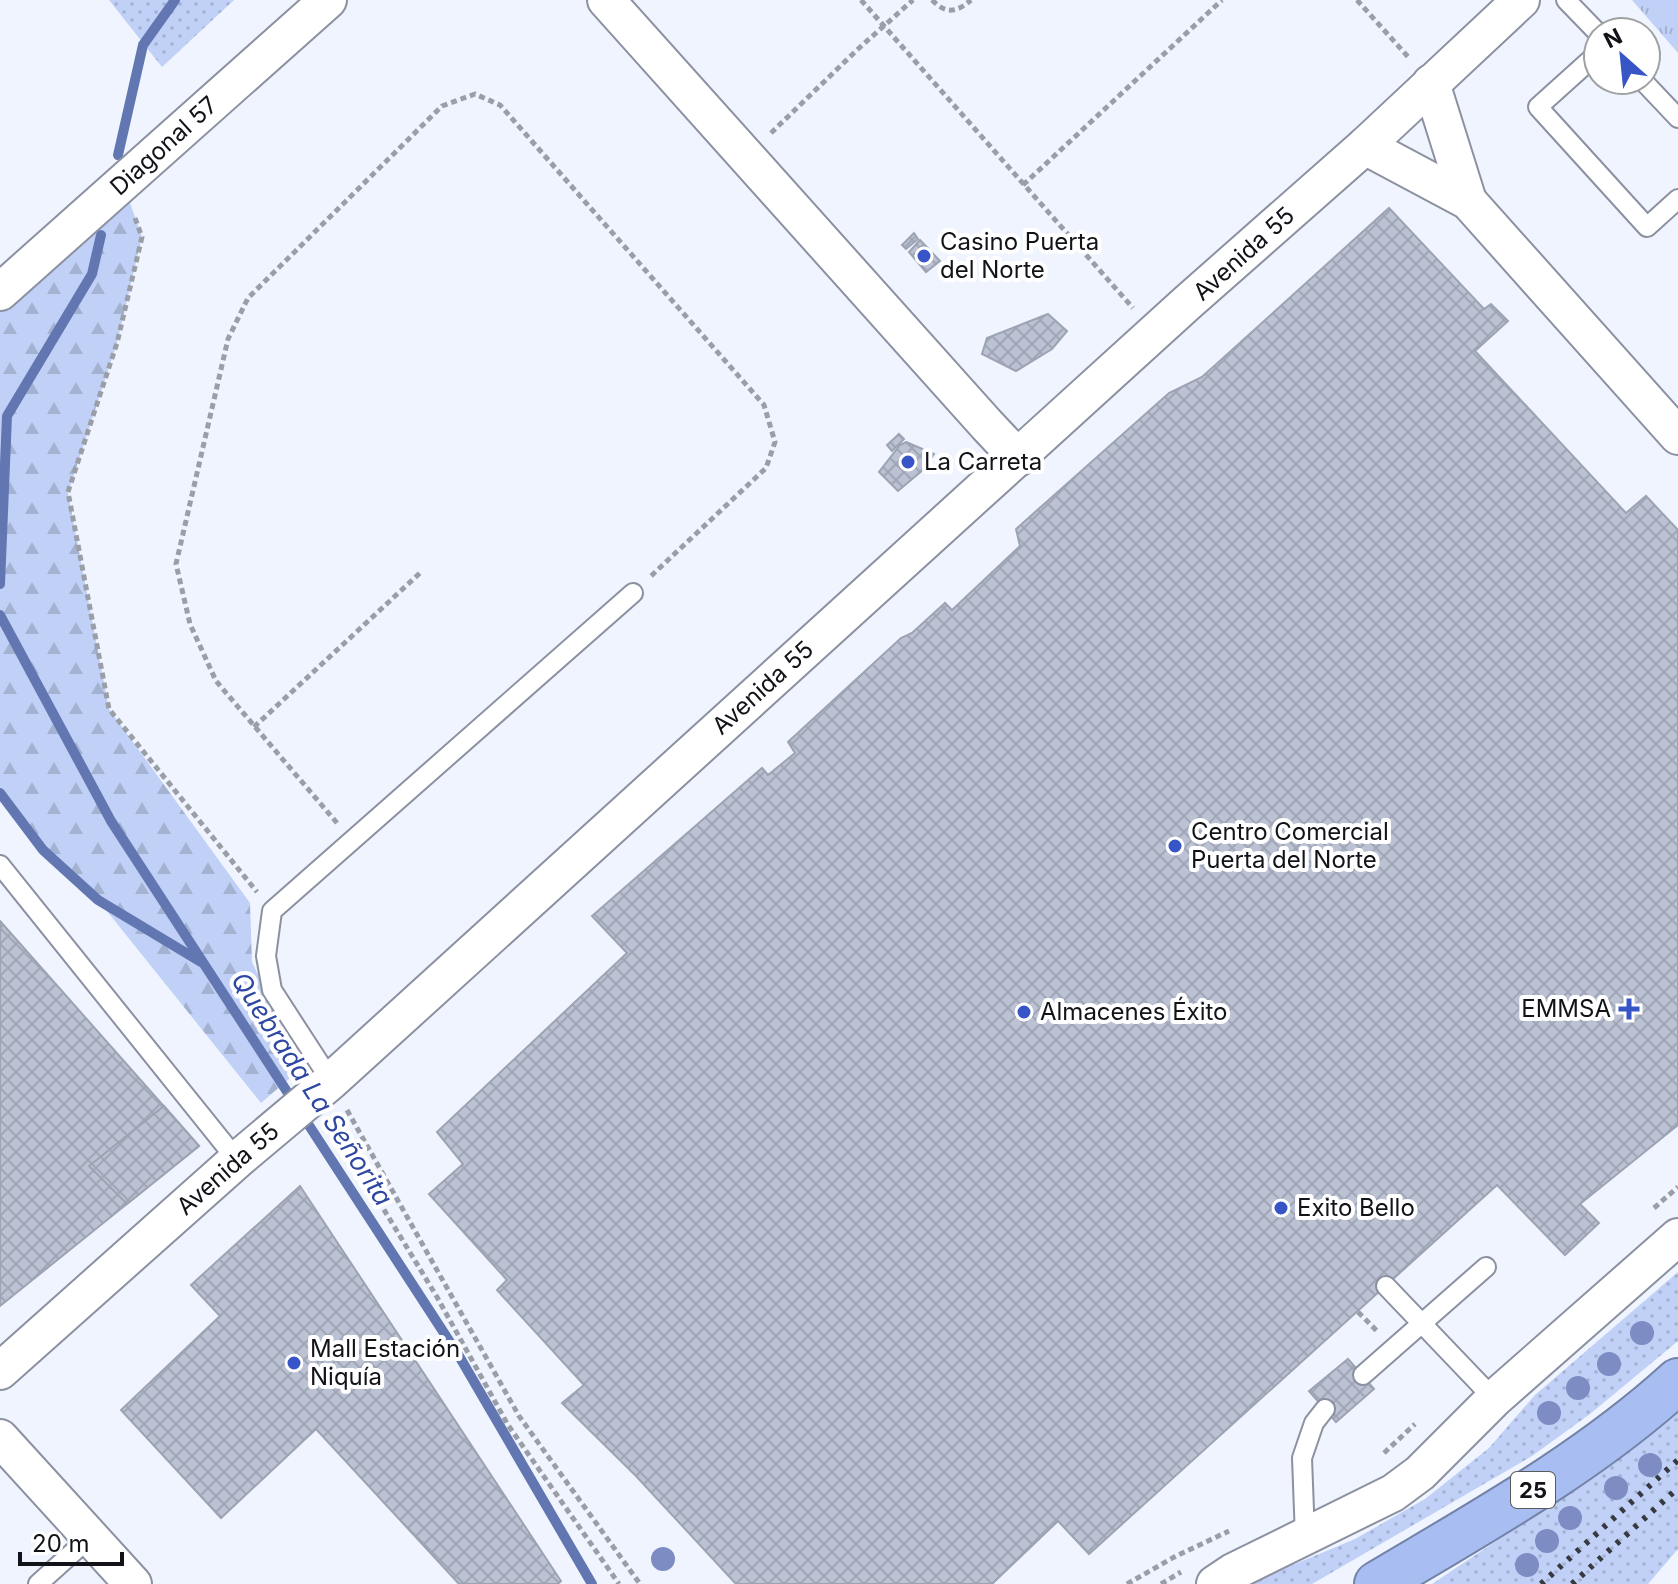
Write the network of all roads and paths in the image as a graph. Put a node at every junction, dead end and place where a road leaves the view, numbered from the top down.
1 (328, 0) edge
2 (606, 0) edge
3 (861, 0) edge
4 (913, 0) edge
5 (932, 0) edge
6 (971, 0) edge
7 (1222, 0) edge
8 (1357, 0) edge
9 (1521, 0) edge
10 (1566, 0) edge
11 (1582, 16) edge
12 (884, 26) junction
13 (1582, 67) edge
14 (1431, 83) junction
15 (1657, 96) edge
16 (1678, 118) edge
17 (1365, 146) junction
18 (747, 156) junction
19 (123, 183) junction
20 (1023, 185) junction
21 (1678, 199) edge
22 (1468, 201) junction
23 (0, 292) edge
24 (1155, 333) junction
25 (1678, 436) edge
26 (1018, 458) junction
27 (421, 572) dead end
28 (633, 593) joint
29 (254, 727) junction
30 (352, 841) junction
31 (0, 865) edge
32 (272, 911) junction
33 (327, 1097) junction
34 (247, 1152) junction
35 (1678, 1187) edge
36 (1645, 1216) dead end
37 (1678, 1237) edge
38 (1486, 1267) dead end
39 (1386, 1286) dead end
40 (1423, 1324) junction
41 (0, 1371) edge
42 (1363, 1375) dead end
43 (1678, 1381) edge
44 (1494, 1399) junction
45 (1325, 1409) dead end
46 (1424, 1416) dead end
47 (0, 1438) edge
48 (1378, 1458) dead end
49 (1230, 1531) dead end
50 (90, 1537) junction
51 (1305, 1537) junction
52 (38, 1584) edge
53 (133, 1584) edge
54 (619, 1584) edge
55 (640, 1584) edge
56 (1127, 1584) edge
57 (1215, 1584) edge
58 (1377, 1584) edge

1 - 19 street, Diagonal 57
2 - 18 street
3 - 12 path
4 - 12 path
5 - 6 path
7 - 20 path
8 - 14 path
9 - 14 street, Avenida 55
10 - 11 lane
12 - 18 path
12 - 20 path
13 - 21 lane
14 - 17 street, Avenida 55
14 - 22 street
15 - 16 lane
17 - 22 street
17 - 24 street, Avenida 55
18 - 26 street
19 - 23 street, Diagonal 57
19 - 32 path
20 - 24 path
22 - 25 street
24 - 26 street, Avenida 55
26 - 33 street, Avenida 55
27 - 29 path
28 - 29 path
28 - 30 lane
29 - 30 path
30 - 32 lane
31 - 34 lane
32 - 33 lane
33 - 34 street, Avenida 55
33 - 54 path
33 - 55 path
34 - 41 street, Avenida 55
35 - 36 path
37 - 44 street
38 - 40 lane
39 - 40 lane
40 - 42 lane
40 - 44 lane
43 - 58 highway, 25
44 - 51 street
45 - 51 lane
46 - 48 path
47 - 50 street
49 - 56 path
50 - 52 lane
50 - 53 street
51 - 57 street

